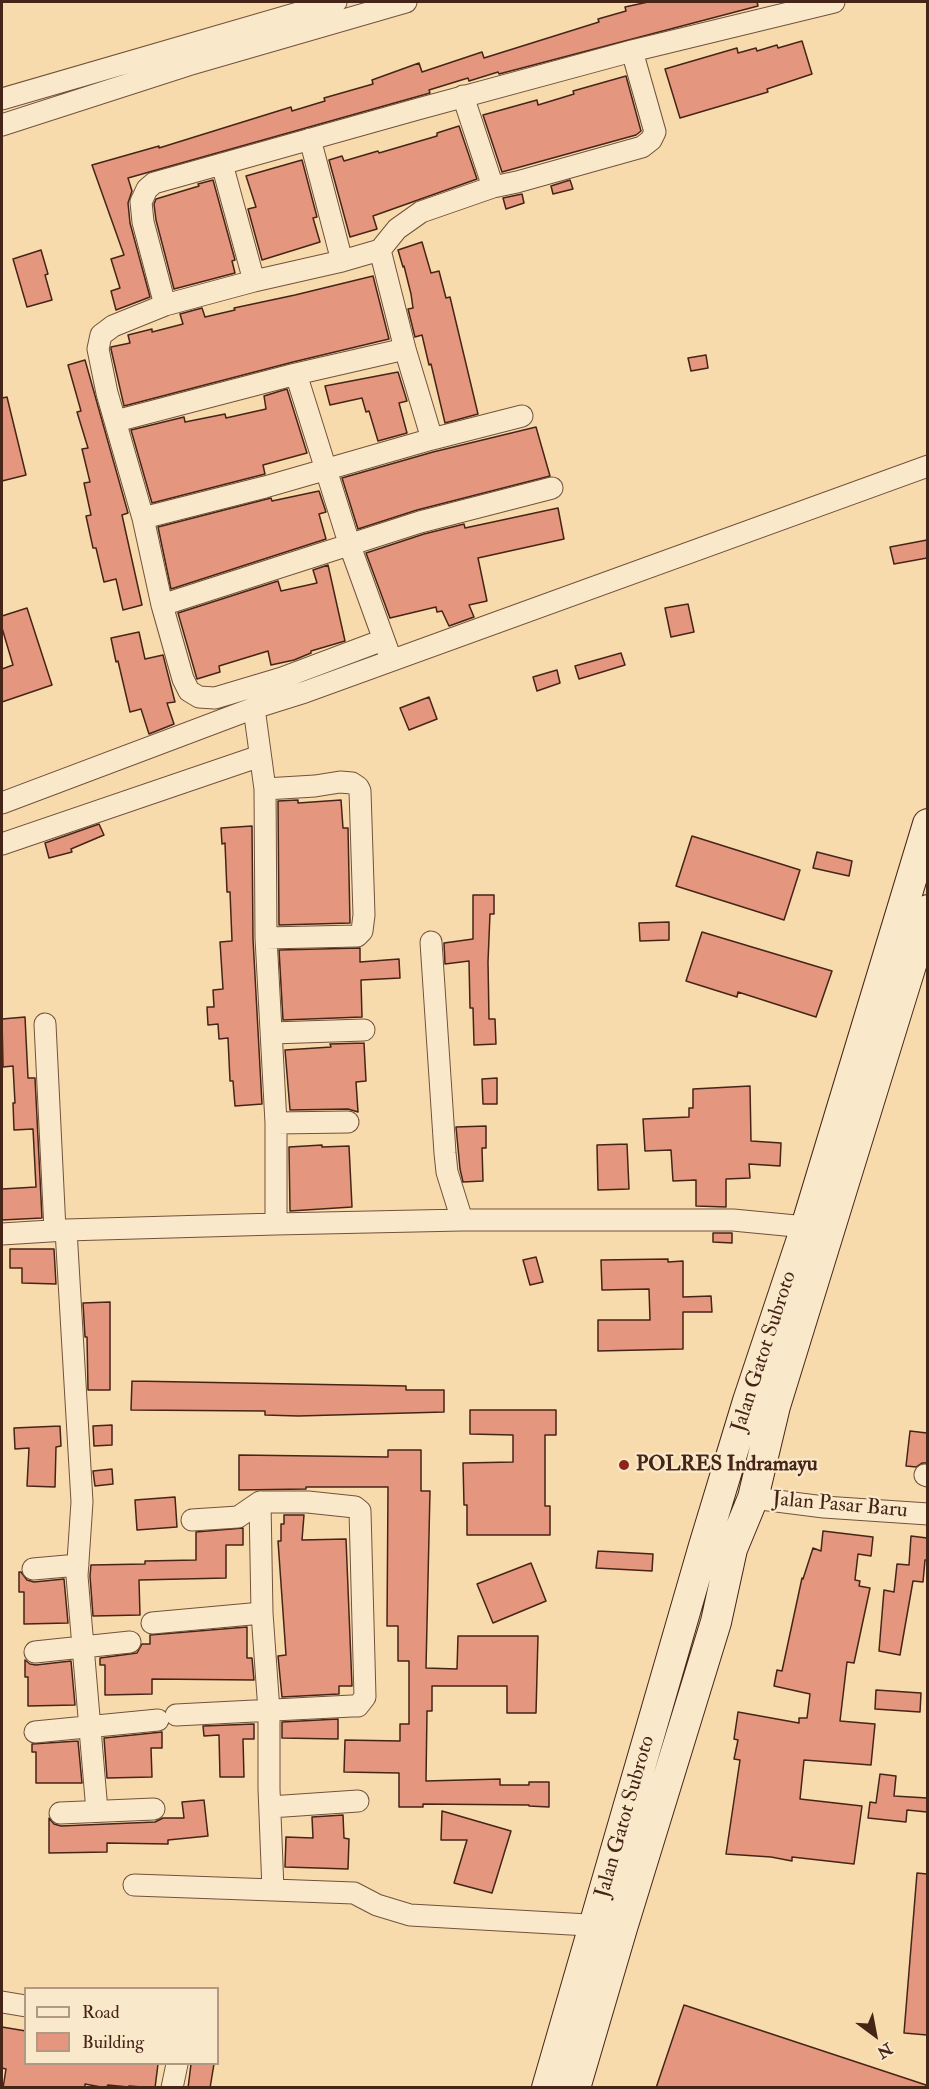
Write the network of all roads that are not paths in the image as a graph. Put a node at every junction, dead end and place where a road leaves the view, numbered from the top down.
1 (336, 2) edge
2 (406, 2) edge
3 (834, 2) edge
4 (632, 51) junction
5 (463, 96) junction
6 (2, 99) edge
7 (2, 125) edge
8 (310, 139) junction
9 (222, 164) junction
10 (493, 187) junction
11 (380, 250) junction
12 (342, 261) junction
13 (254, 281) junction
14 (165, 306) junction
15 (405, 349) junction
16 (296, 374) junction
17 (522, 416) dead end
18 (116, 421) junction
19 (432, 439) junction
20 (927, 466) edge
21 (325, 469) junction
22 (552, 488) dead end
23 (143, 518) junction
24 (350, 546) junction
25 (162, 605) junction
26 (383, 640) junction
27 (391, 660) junction
28 (254, 711) junction
29 (259, 752) junction
30 (265, 789) junction
31 (2, 803) edge
32 (927, 824) edge
33 (2, 844) edge
34 (927, 910) edge
35 (266, 938) junction
36 (431, 942) dead end
37 (45, 1024) dead end
38 (364, 1030) dead end
39 (272, 1033) junction
40 (348, 1122) dead end
41 (276, 1123) junction
42 (462, 1220) junction
43 (276, 1224) junction
44 (806, 1227) junction
45 (61, 1230) junction
46 (2, 1234) edge
47 (753, 1498) junction
48 (260, 1502) junction
49 (927, 1514) edge
50 (192, 1520) dead end
51 (78, 1565) junction
52 (33, 1569) dead end
53 (262, 1613) junction
54 (152, 1623) dead end
55 (130, 1642) dead end
56 (83, 1647) junction
57 (35, 1653) dead end
58 (269, 1711) junction
59 (90, 1726) junction
60 (35, 1732) dead end
61 (358, 1801) dead end
62 (270, 1807) junction
63 (154, 1809) dead end
64 (97, 1811) junction
65 (60, 1813) dead end
66 (134, 1885) dead end
67 (273, 1890) junction
68 (608, 1926) junction
69 (2, 2002) edge
70 (24, 2006) edge
71 (177, 2065) edge
72 (172, 2088) edge
73 (547, 2088) edge
74 (575, 2088) edge

1 - 6 street
2 - 7 street
3 - 4 street
4 - 5 street
4 - 10 street
5 - 8 street
5 - 10 street
8 - 9 street
8 - 12 street
9 - 13 street
9 - 14 street
10 - 11 street
11 - 12 street
11 - 15 street
12 - 13 street
13 - 14 street
14 - 18 street
15 - 16 street
15 - 19 street
16 - 18 street
16 - 21 street
17 - 19 street
18 - 23 street
19 - 21 street
20 - 27 street
21 - 23 street
21 - 24 street
22 - 24 street
23 - 25 street
24 - 25 street
24 - 26 street
25 - 26 street
26 - 27 street
27 - 28 street
28 - 29 street
28 - 31 street
29 - 30 street
29 - 33 street
30 - 35 street
30 - 35 street
32 - 44 street, Jalan Gatot Subroto
34 - 47 street, Jalan Gatot Subroto
35 - 39 street
36 - 42 street
37 - 45 street
38 - 39 street
39 - 41 street
40 - 41 street
41 - 43 street
42 - 43 street
42 - 44 street
43 - 45 street
44 - 68 street, Jalan Gatot Subroto
45 - 46 street
45 - 51 street
47 - 49 street, Jalan Pasar Baru
47 - 68 street, Jalan Gatot Subroto
48 - 50 street
48 - 53 street
48 - 58 street
51 - 52 street
51 - 56 street
53 - 54 street
53 - 58 street
55 - 56 street
56 - 57 street
56 - 59 street
58 - 59 street
58 - 62 street
59 - 60 street
59 - 64 street
61 - 62 street
62 - 67 street
63 - 64 street
64 - 65 street
66 - 67 street
67 - 68 street
68 - 73 street, Jalan Gatot Subroto
68 - 74 street, Jalan Gatot Subroto
69 - 70 street
71 - 72 street

